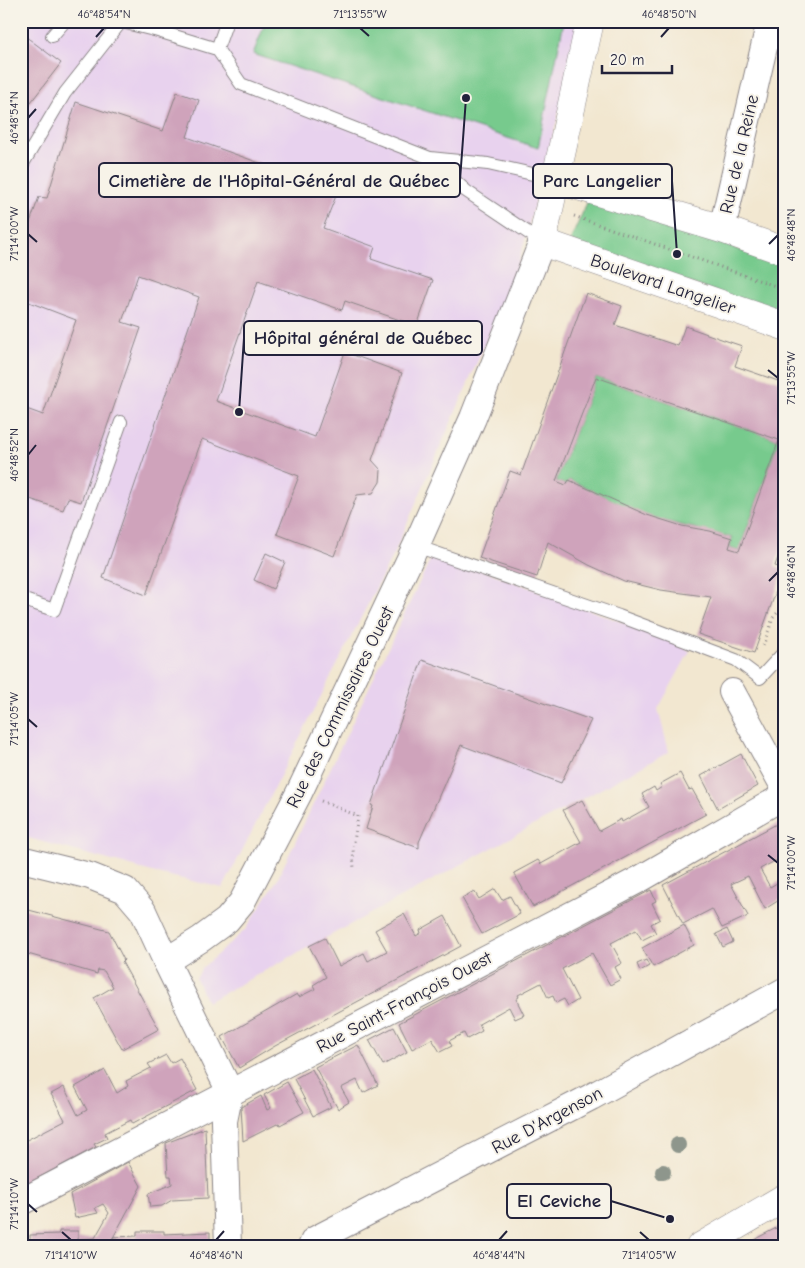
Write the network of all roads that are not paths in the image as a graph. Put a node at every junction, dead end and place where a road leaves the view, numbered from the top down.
1 (65, 21) edge
2 (227, 21) edge
3 (590, 21) edge
4 (770, 21) edge
5 (120, 22) edge
6 (160, 26) edge
7 (52, 36) dead end
8 (218, 49) junction
9 (430, 158) junction
10 (21, 167) edge
11 (555, 179) junction
12 (722, 229) junction
13 (542, 242) junction
14 (784, 251) edge
15 (784, 326) edge
16 (121, 422) dead end
17 (416, 546) junction
18 (21, 599) edge
19 (784, 652) edge
20 (732, 692) dead end
21 (784, 787) edge
22 (784, 796) edge
23 (21, 859) edge
24 (166, 961) junction
25 (784, 991) edge
26 (230, 1092) junction
27 (784, 1198) edge
28 (21, 1202) edge
29 (228, 1247) edge
30 (310, 1247) edge
31 (700, 1247) edge

1 - 7 lane
2 - 8 lane
3 - 11 street
4 - 12 street, Rue de la Reine
5 - 6 lane
5 - 10 lane
6 - 8 lane
8 - 9 lane
9 - 11 lane
9 - 13 lane
11 - 12 street
11 - 13 street
12 - 14 street
13 - 15 street, Boulevard Langelier
13 - 17 street, Rue des Commissaires Ouest
16 - 18 lane
17 - 19 lane
17 - 24 street, Rue des Commissaires Ouest
20 - 21 street
22 - 26 street, Rue Saint-François Ouest
23 - 24 street
24 - 26 street
25 - 30 street, Rue D'Argenson
26 - 28 street, Rue Saint-François Ouest
26 - 29 street
27 - 31 street

